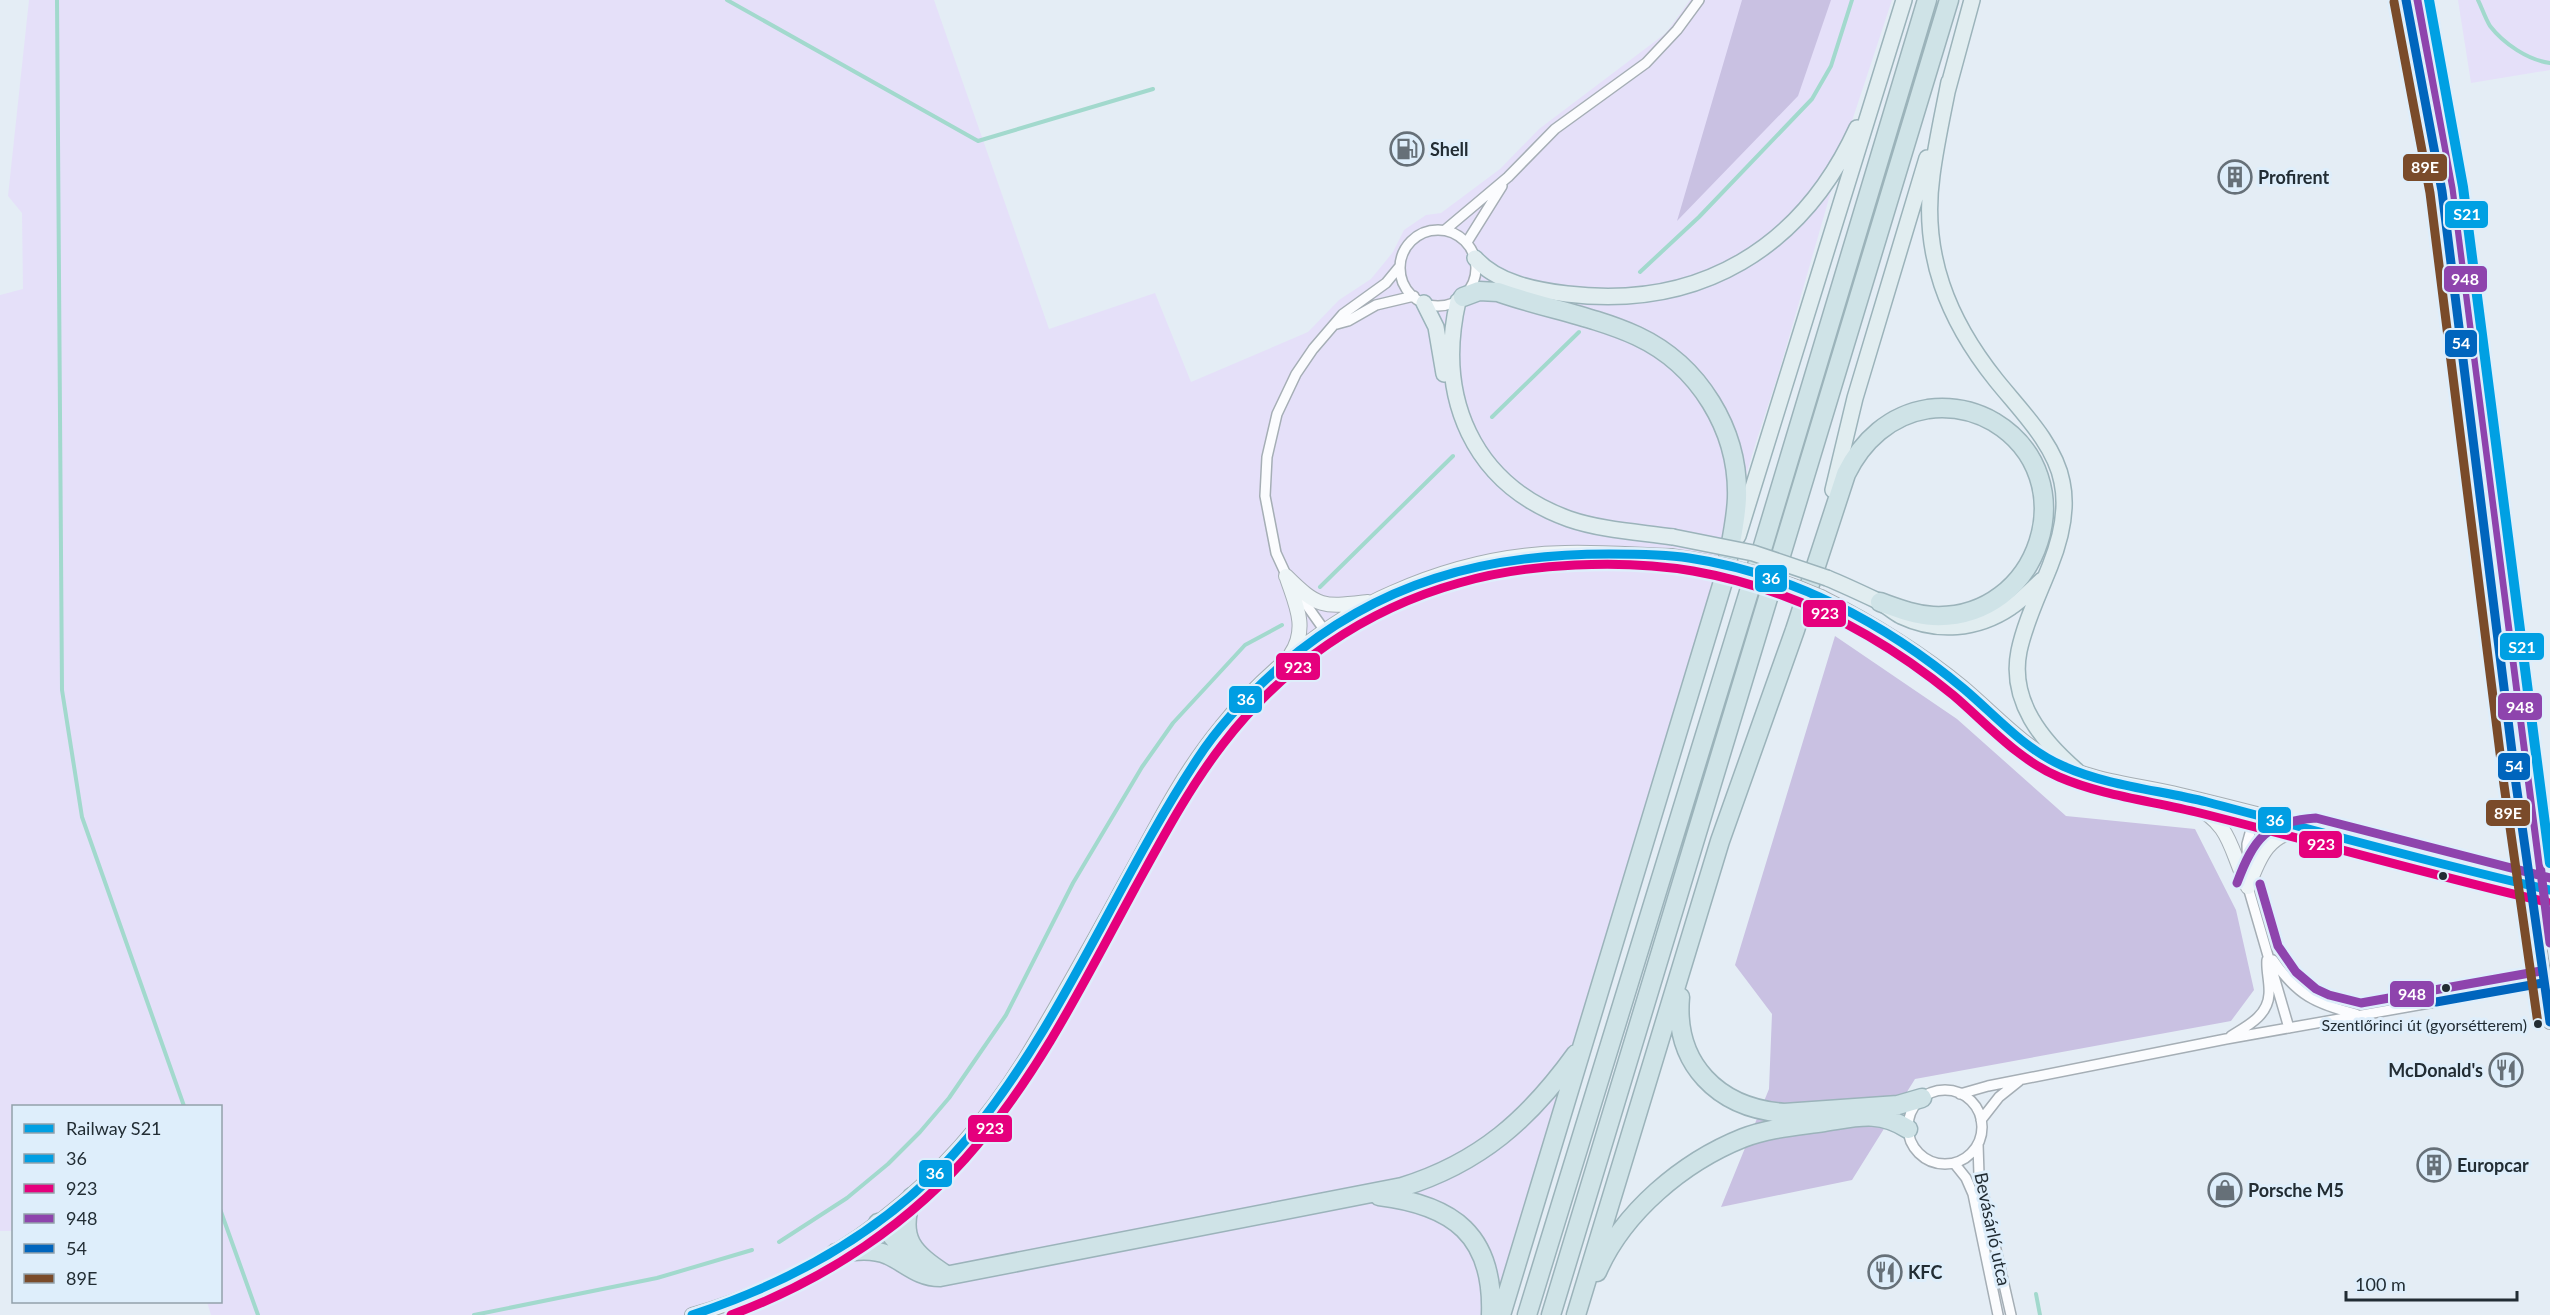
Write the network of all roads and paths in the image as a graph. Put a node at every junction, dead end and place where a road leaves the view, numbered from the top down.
1 (1700, 0) edge
2 (1904, 0) edge
3 (1927, 0) edge
4 (1949, 0) edge
5 (1972, 0) edge
6 (2406, 0) edge
7 (1882, 73) junction
8 (1950, 82) junction
9 (1508, 177) junction
10 (1445, 230) junction
11 (1467, 242) junction
12 (1475, 258) junction
13 (1400, 266) junction
14 (1460, 299) junction
15 (1419, 300) junction
16 (1337, 324) junction
17 (1453, 390) junction
18 (1819, 551) junction
19 (1725, 575) junction
20 (1286, 576) junction
21 (2046, 577) junction
22 (1373, 601) junction
23 (1880, 602) junction
24 (1325, 631) junction
25 (1286, 660) junction
26 (2078, 771) junction
27 (2180, 795) junction
28 (2255, 815) junction
29 (2317, 830) junction
30 (2248, 887) junction
31 (2550, 890) edge
32 (1690, 938) junction
33 (2267, 951) junction
34 (2543, 983) junction
35 (2361, 1015) junction
36 (2550, 1022) edge
37 (2289, 1028) junction
38 (2226, 1040) junction
39 (1584, 1043) junction
40 (2022, 1079) junction
41 (1960, 1094) junction
42 (1922, 1098) junction
43 (1981, 1120) junction
44 (1908, 1129) junction
45 (1978, 1144) junction
46 (1954, 1163) junction
47 (1368, 1195) junction
48 (912, 1197) junction
49 (878, 1223) junction
50 (836, 1252) junction
51 (891, 1256) junction
52 (948, 1276) junction
53 (692, 1315) edge
54 (1491, 1315) edge
55 (1501, 1315) edge
56 (1527, 1315) edge
57 (1551, 1315) edge
58 (1577, 1315) edge
59 (1998, 1315) edge
60 (2011, 1315) edge

1 - 9 street
2 - 7 main road
3 - 56 highway
4 - 57 highway
5 - 8 main road
6 - 34 main road
7 - 12 main road
7 - 19 main road
8 - 18 main road
8 - 21 main road
9 - 10 street
9 - 11 street
10 - 11 street
10 - 13 street
11 - 12 street
12 - 14 street
13 - 15 street
13 - 16 street
14 - 15 street
14 - 17 main road
14 - 19 highway
15 - 16 street
15 - 17 main road
16 - 20 street
17 - 23 main road, bridge
18 - 23 highway
18 - 32 highway
19 - 39 highway
20 - 22 main road
20 - 24 street
20 - 25 main road
21 - 23 main road
21 - 26 main road
22 - 24 main road
22 - 26 main road, bridge
24 - 25 main road
25 - 48 main road
26 - 27 main road
27 - 28 main road
27 - 30 main road
28 - 29 main road
28 - 30 street
29 - 30 main road
29 - 31 main road, bridge
30 - 33 street
32 - 42 highway
32 - 58 highway
33 - 35 street
33 - 37 street
33 - 38 street
34 - 35 street
34 - 36 main road
35 - 37 street
37 - 38 street
38 - 40 street
39 - 47 highway
39 - 55 highway
40 - 41 street
40 - 43 street
41 - 42 street
41 - 43 street
42 - 44 street
43 - 45 street
44 - 46 street
44 - 58 highway
45 - 46 street
45 - 60 street, Bevásárló utca
46 - 59 street
47 - 52 highway
47 - 54 highway
48 - 49 main road
48 - 52 highway
49 - 50 main road
49 - 51 highway
49 - 52 highway
50 - 51 highway
50 - 53 main road
51 - 52 highway

